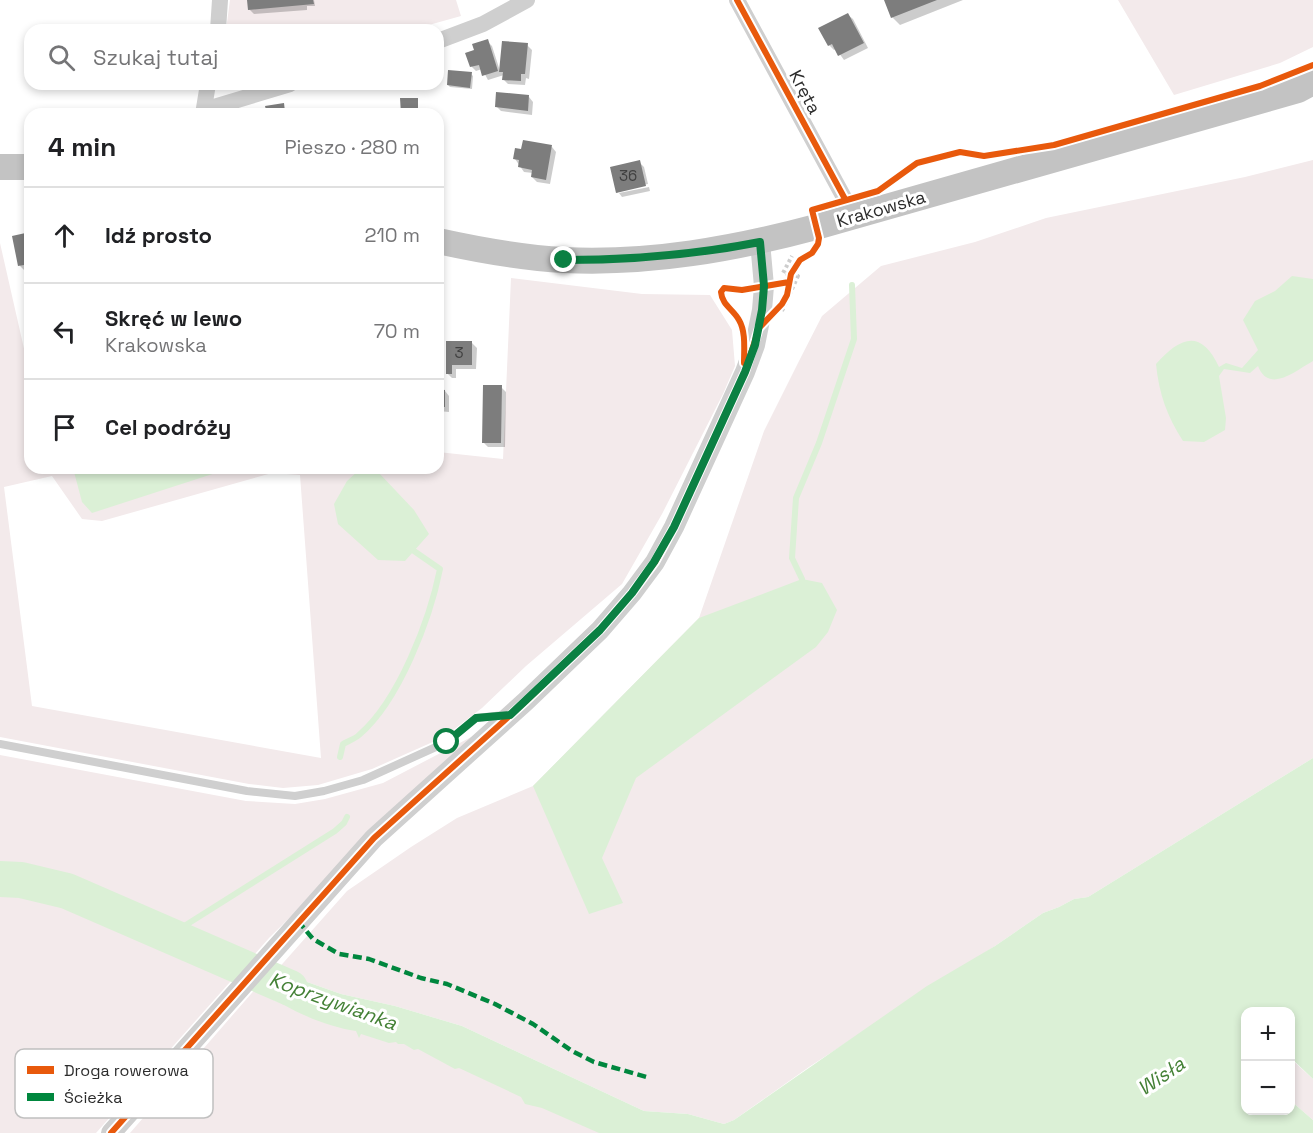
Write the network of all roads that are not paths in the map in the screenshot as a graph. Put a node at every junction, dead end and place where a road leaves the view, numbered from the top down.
1 (220, 0) edge
2 (527, 0) edge
3 (737, 0) edge
4 (218, 24) edge
5 (444, 39) edge
6 (1313, 82) edge
7 (207, 90) edge
8 (272, 90) edge
9 (205, 108) edge
10 (216, 108) edge
11 (0, 167) edge
12 (24, 168) edge
13 (854, 216) junction
14 (444, 242) edge
15 (760, 242) junction
16 (510, 715) junction
17 (0, 744) edge
18 (185, 1049) edge
19 (124, 1118) edge
20 (111, 1133) edge

1 - 4 street
2 - 5 street
3 - 13 street, Kręta
6 - 13 main road, Krakowska
7 - 9 street
8 - 10 street
11 - 12 main road
13 - 15 main road, Krakowska
14 - 15 main road, Krakowska
15 - 16 street
16 - 17 lane
16 - 18 street
19 - 20 street

